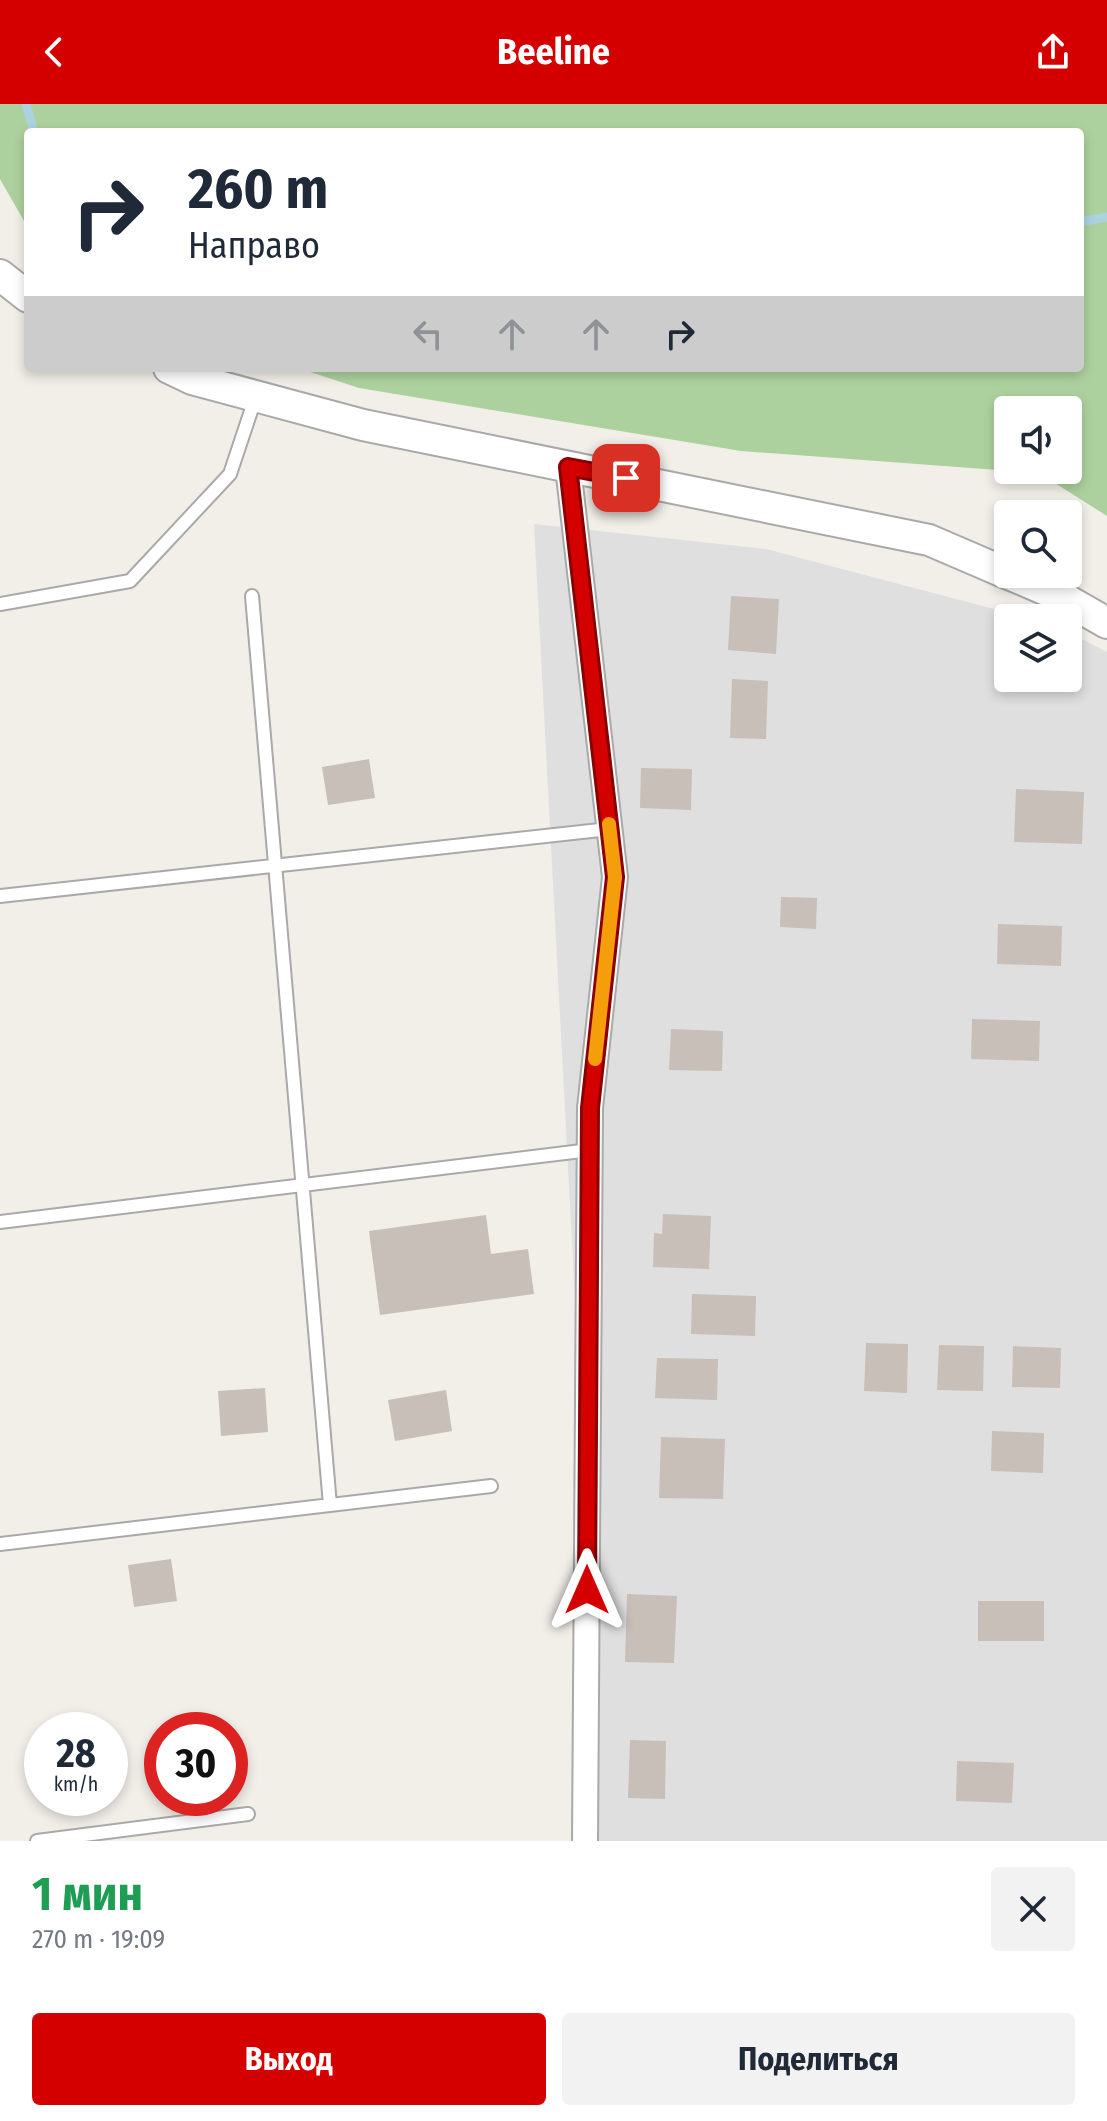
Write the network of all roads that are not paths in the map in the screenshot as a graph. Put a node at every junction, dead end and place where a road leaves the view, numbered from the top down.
1 (0, 275) edge
2 (24, 294) edge
3 (177, 372) edge
4 (256, 396) junction
5 (568, 467) junction
6 (994, 568) edge
7 (1042, 588) edge
8 (252, 596) dead end
9 (0, 604) edge
10 (1107, 623) edge
11 (609, 829) junction
12 (275, 865) junction
13 (0, 896) edge
14 (590, 1150) junction
15 (302, 1185) junction
16 (0, 1222) edge
17 (491, 1486) dead end
18 (330, 1505) junction
19 (0, 1544) edge
20 (232, 1816) edge
21 (37, 1841) edge
22 (585, 1841) edge

1 - 2 street
3 - 4 street
4 - 5 street
4 - 9 lane
5 - 6 street
5 - 11 street
7 - 10 street
8 - 12 lane
11 - 12 lane
11 - 14 street
12 - 13 lane
12 - 15 lane
14 - 15 lane
14 - 22 street
15 - 16 lane
15 - 18 lane
17 - 18 lane
18 - 19 lane
20 - 21 lane

